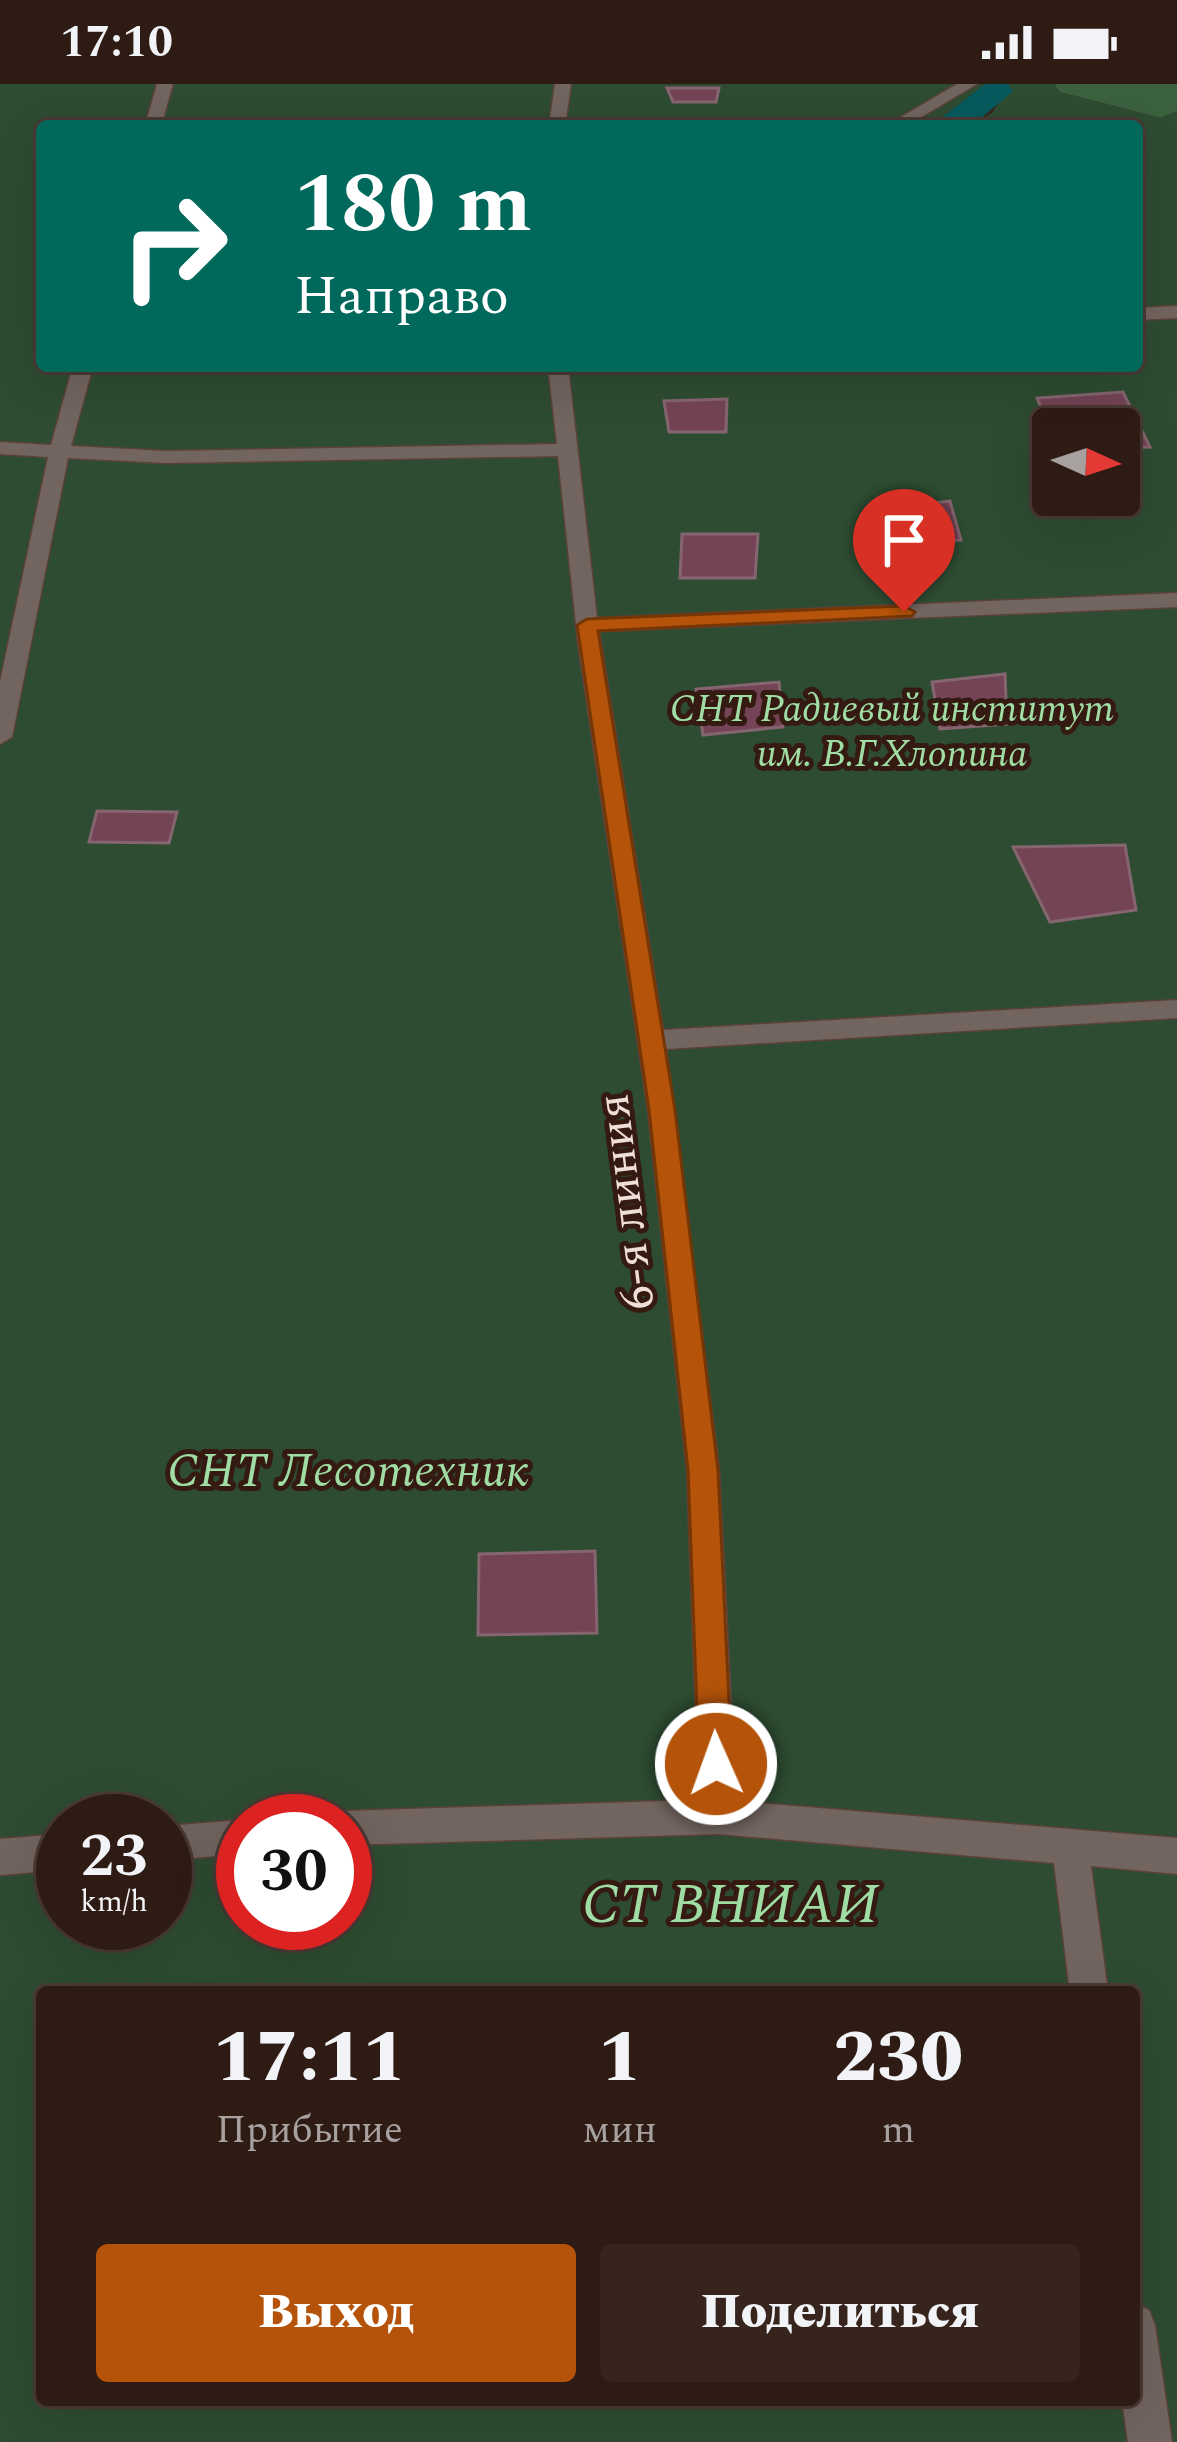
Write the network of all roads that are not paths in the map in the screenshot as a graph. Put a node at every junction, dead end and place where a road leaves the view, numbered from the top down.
1 (165, 84) edge
2 (563, 84) edge
3 (969, 84) edge
4 (155, 120) edge
5 (558, 120) edge
6 (905, 120) edge
7 (1177, 312) edge
8 (1143, 314) edge
9 (81, 372) edge
10 (559, 372) edge
11 (0, 448) edge
12 (568, 450) junction
13 (60, 452) junction
14 (1177, 600) edge
15 (587, 625) junction
16 (0, 736) edge
17 (1177, 1009) edge
18 (651, 1040) junction
19 (718, 1817) junction
20 (372, 1827) edge
21 (1070, 1847) junction
22 (36, 1855) edge
23 (1177, 1856) edge
24 (0, 1858) edge
25 (1088, 1986) edge
26 (1140, 2369) edge
27 (1150, 2442) edge

1 - 4 street
2 - 5 street
3 - 6 street
7 - 8 street
9 - 13 street
10 - 12 street, 6-я линия
11 - 13 street
12 - 13 street
12 - 15 street, 6-я линия
13 - 16 street
14 - 15 street
15 - 18 street, 6-я линия
17 - 18 street
18 - 19 street, 6-я линия
19 - 20 street
19 - 21 street
21 - 23 street
21 - 25 street
22 - 24 street
26 - 27 street

